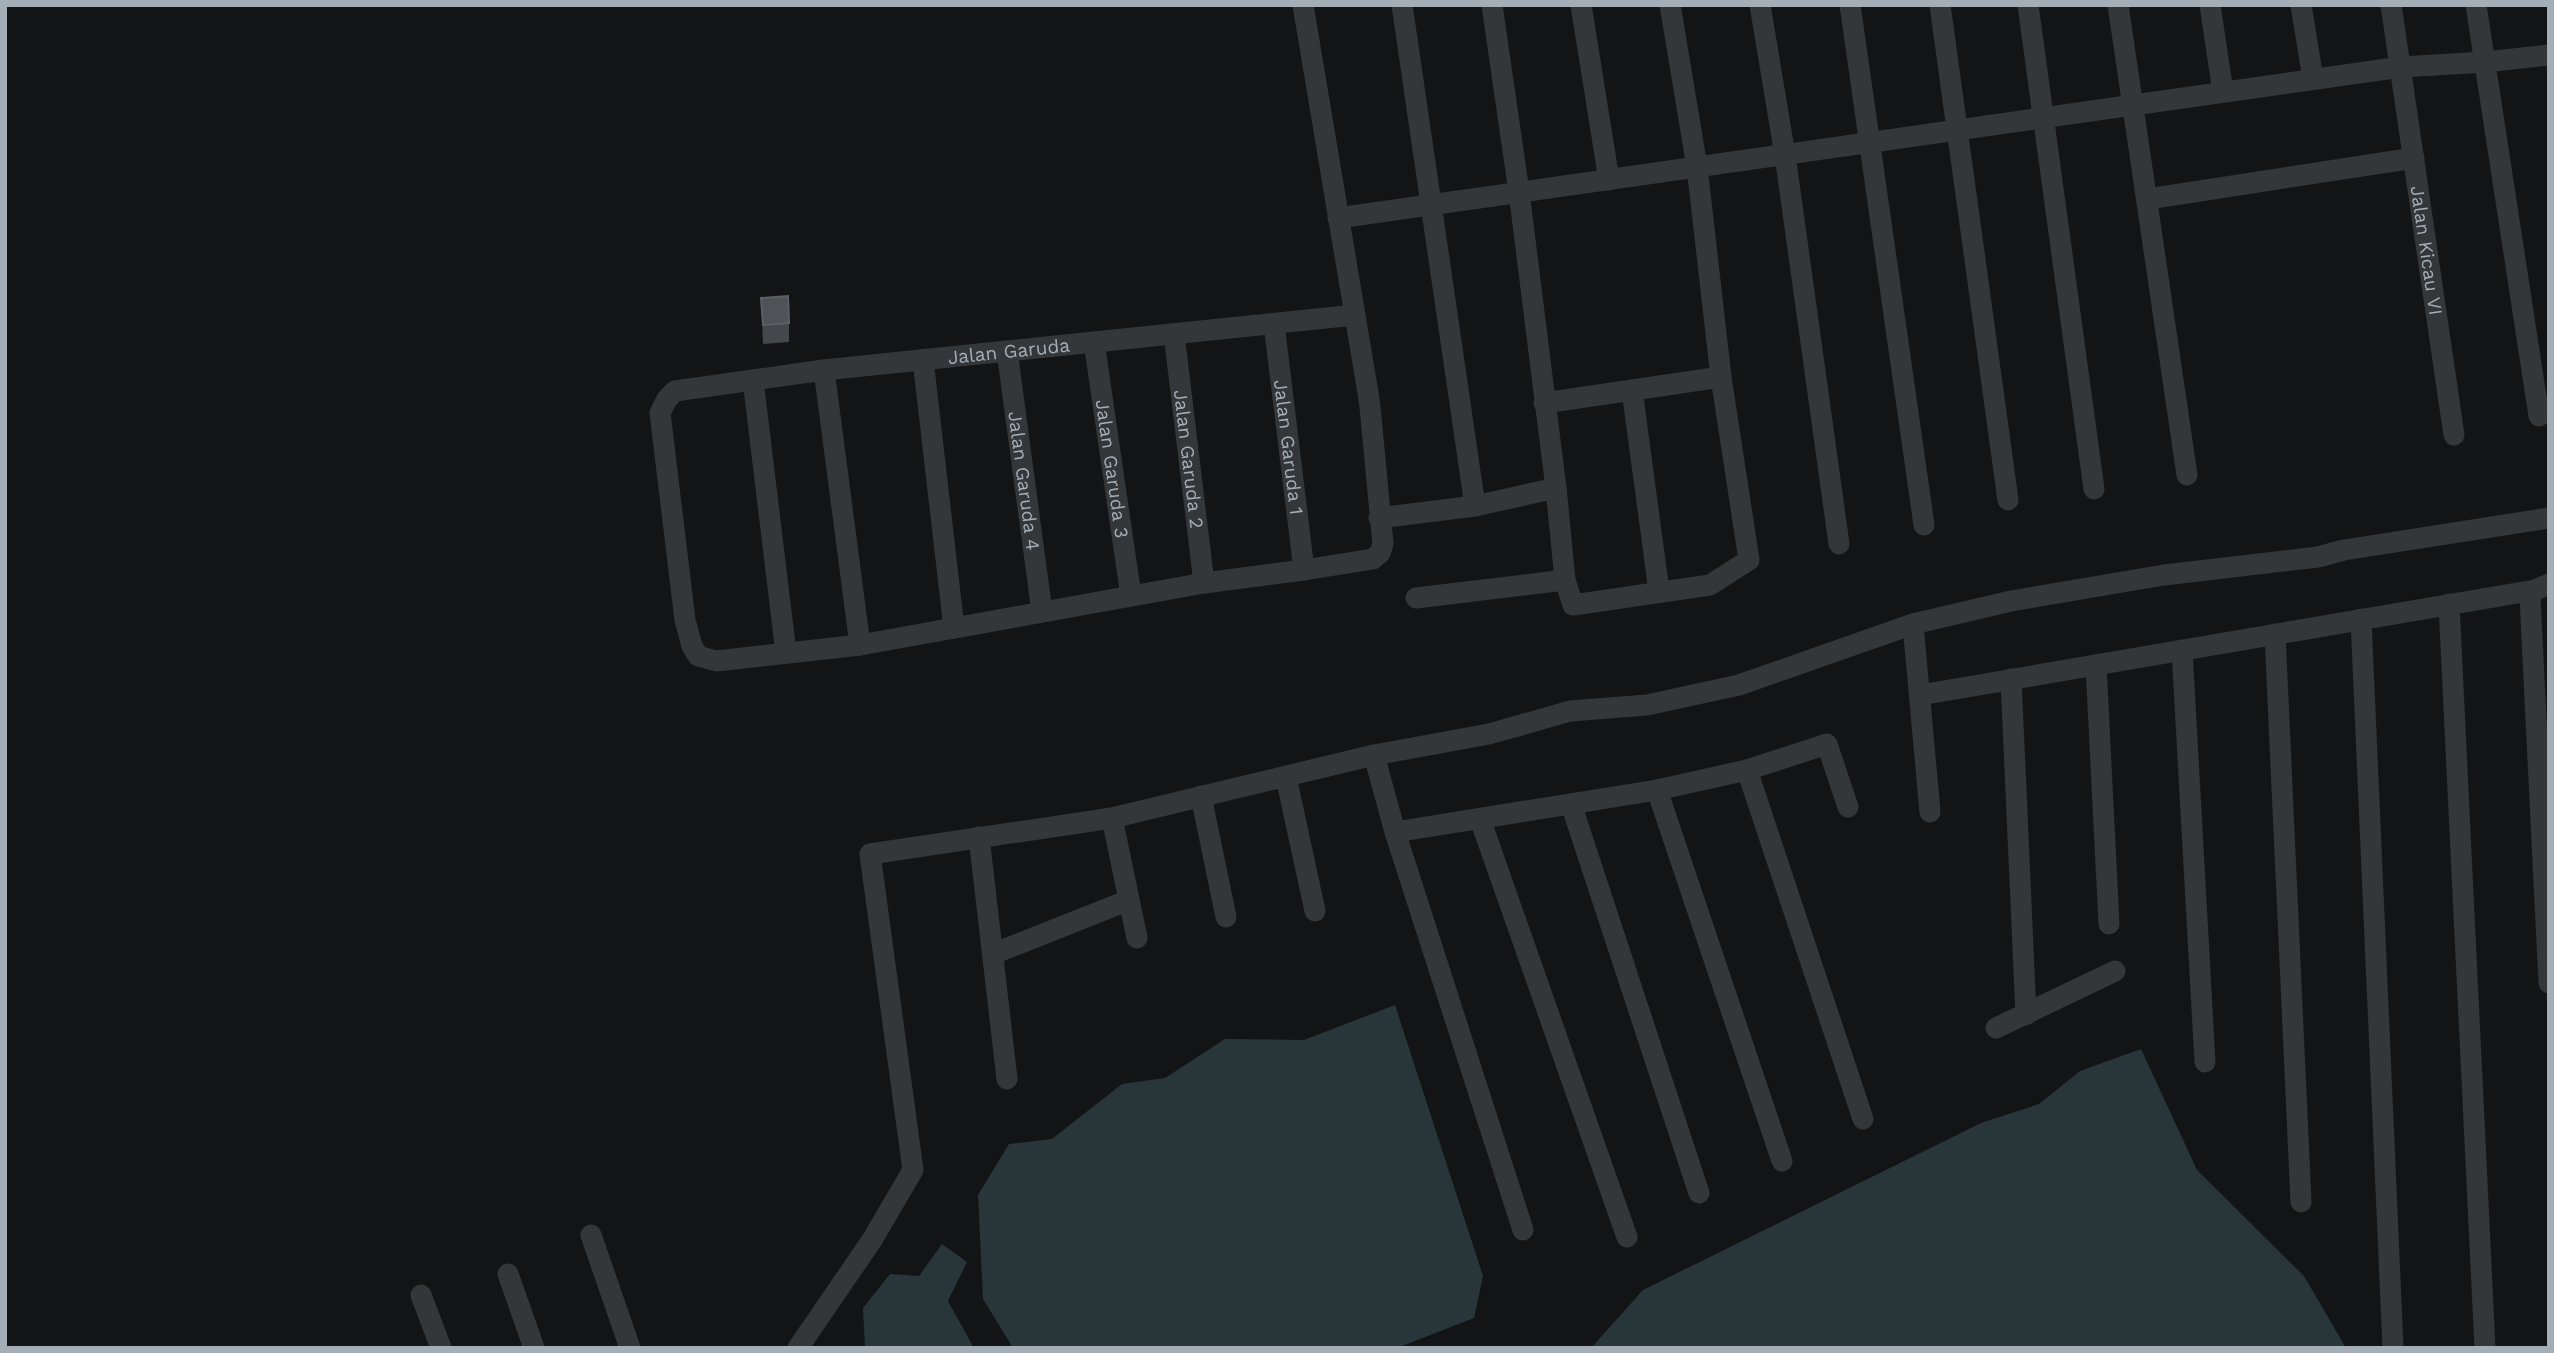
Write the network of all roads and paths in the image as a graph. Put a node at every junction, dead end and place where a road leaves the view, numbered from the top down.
1 (1303, 5) edge
2 (1402, 5) edge
3 (1492, 5) edge
4 (1581, 5) edge
5 (1670, 5) edge
6 (1760, 5) edge
7 (1850, 5) edge
8 (1940, 5) edge
9 (2028, 5) edge
10 (2119, 5) edge
11 (2210, 5) edge
12 (2301, 5) edge
13 (2391, 5) edge
14 (2476, 5) edge
15 (2549, 55) edge
16 (2485, 62) junction
17 (2401, 67) junction
18 (2313, 79) junction
19 (2223, 92) junction
20 (2134, 105) junction
21 (2045, 118) junction
22 (1958, 130) junction
23 (1871, 142) junction
24 (1785, 155) junction
25 (2414, 158) junction
26 (1697, 167) junction
27 (1609, 180) junction
28 (1519, 192) junction
29 (2148, 199) junction
30 (1432, 205) junction
31 (1338, 218) junction
32 (1355, 316) junction
33 (1274, 324) junction
34 (1174, 334) junction
35 (1094, 342) junction
36 (1007, 351) junction
37 (923, 360) junction
38 (824, 370) junction
39 (1721, 377) junction
40 (753, 380) junction
41 (1632, 390) junction
42 (1544, 403) junction
43 (2539, 416) dead end
44 (2454, 436) dead end
45 (2187, 475) dead end
46 (1556, 488) junction
47 (2094, 489) dead end
48 (2008, 500) dead end
49 (1475, 506) junction
50 (1379, 518) junction
51 (2549, 518) edge
52 (1924, 525) dead end
53 (1839, 544) dead end
54 (1304, 570) junction
55 (1565, 580) junction
56 (1203, 583) junction
57 (2542, 587) edge
58 (1659, 591) junction
59 (1130, 596) junction
60 (1416, 598) dead end
61 (2449, 604) junction
62 (1042, 612) junction
63 (2361, 619) junction
64 (1913, 624) junction
65 (954, 628) junction
66 (2275, 634) junction
67 (860, 645) junction
68 (2182, 650) junction
69 (786, 653) junction
70 (2096, 665) junction
71 (2011, 679) junction
72 (1920, 695) junction
73 (1374, 755) junction
74 (1747, 770) junction
75 (1286, 777) junction
76 (1657, 790) junction
77 (1201, 796) junction
78 (1571, 804) junction
79 (1848, 807) dead end
80 (1930, 812) dead end
81 (1112, 818) junction
82 (1480, 819) junction
83 (1395, 832) junction
84 (979, 837) junction
85 (1129, 900) junction
86 (1315, 911) dead end
87 (1226, 916) dead end
88 (2109, 924) dead end
89 (1137, 938) dead end
90 (993, 954) junction
91 (2115, 971) dead end
92 (2549, 983) edge
93 (2026, 1015) junction
94 (1996, 1028) dead end
95 (2205, 1062) dead end
96 (1007, 1079) dead end
97 (1863, 1119) dead end
98 (1782, 1161) dead end
99 (1699, 1193) dead end
100 (2301, 1202) dead end
101 (1523, 1230) dead end
102 (591, 1235) dead end
103 (1626, 1237) dead end
104 (508, 1274) dead end
105 (421, 1295) dead end
106 (441, 1348) edge
107 (534, 1348) edge
108 (630, 1348) edge
109 (798, 1348) edge
110 (2393, 1348) edge
111 (2484, 1348) edge

1 - 31 street
2 - 30 street
3 - 28 street
4 - 27 street
5 - 26 street
6 - 24 street
7 - 23 street
8 - 22 street
9 - 21 street
10 - 20 street
11 - 19 street
12 - 18 street
13 - 17 street, Jalan Kicau VI
14 - 16 street
15 - 16 street
16 - 17 street
16 - 43 street
17 - 18 street
17 - 25 street, Jalan Kicau VI
18 - 19 street
19 - 20 street
20 - 21 street
20 - 29 street
21 - 22 street
21 - 47 street
22 - 23 street
22 - 48 street
23 - 24 street
23 - 52 street
24 - 26 street
24 - 53 street
25 - 29 street
25 - 44 street, Jalan Kicau VI
26 - 27 street
26 - 39 street
27 - 28 street
28 - 30 street
28 - 42 street
29 - 45 street
30 - 31 street
30 - 49 street
31 - 32 street
32 - 33 street, Jalan Garuda
32 - 50 street
33 - 34 street, Jalan Garuda
33 - 54 street, Jalan Garuda 1
34 - 35 street, Jalan Garuda
34 - 56 street, Jalan Garuda 2
35 - 36 street, Jalan Garuda
35 - 59 street, Jalan Garuda 3
36 - 37 street, Jalan Garuda
36 - 62 street, Jalan Garuda 4
37 - 38 street, Jalan Garuda
37 - 65 street
38 - 40 street, Jalan Garuda
38 - 67 street
39 - 41 street
39 - 58 street
40 - 69 street
40 - 69 street, Jalan Garuda
41 - 42 street
41 - 58 street
42 - 46 street
46 - 49 street
46 - 55 street
49 - 50 street
50 - 54 street
51 - 64 street
54 - 56 street
55 - 58 street
55 - 60 street
56 - 59 street
57 - 61 street
57 - 92 street
59 - 62 street
61 - 63 street
61 - 111 street
62 - 65 street
63 - 66 street
63 - 110 street
64 - 72 street
64 - 73 street
65 - 67 street
66 - 68 street
66 - 100 street
67 - 69 street
68 - 70 street
68 - 95 street
70 - 71 street
70 - 88 street
71 - 72 street
71 - 93 street
72 - 80 street
73 - 75 street
73 - 83 street
74 - 76 street
74 - 79 street
74 - 97 street
75 - 77 street
75 - 86 street
76 - 78 street
76 - 98 street
77 - 81 street
77 - 87 street
78 - 82 street
78 - 99 street
81 - 84 street
81 - 85 street
82 - 83 street
82 - 103 street
83 - 101 street
84 - 90 street
84 - 109 street
85 - 89 street
85 - 90 street
90 - 96 street
91 - 93 street
93 - 94 street
102 - 108 street
104 - 107 street
105 - 106 street

